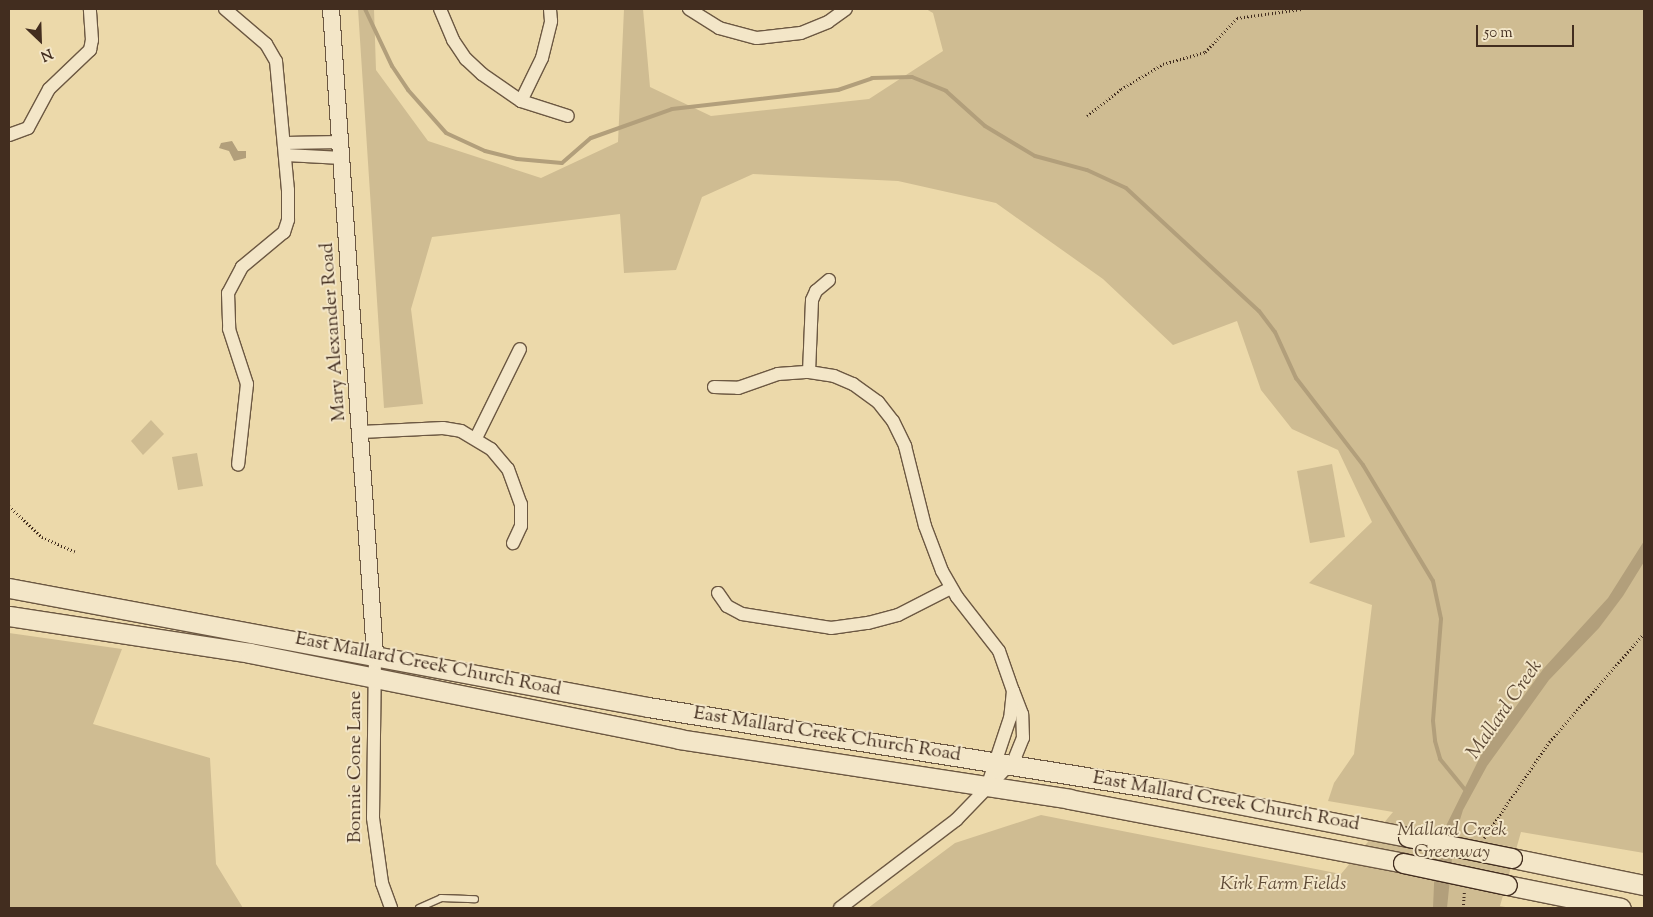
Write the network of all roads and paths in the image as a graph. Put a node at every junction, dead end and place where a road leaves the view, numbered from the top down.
1 (90, 9) edge
2 (225, 9) edge
3 (331, 9) edge
4 (440, 9) edge
5 (550, 9) edge
6 (689, 9) edge
7 (846, 9) edge
8 (1301, 9) edge
9 (521, 101) junction
10 (568, 116) dead end
11 (1088, 116) dead end
12 (9, 135) edge
13 (286, 149) junction
14 (341, 150) junction
15 (829, 280) dead end
16 (520, 349) dead end
17 (809, 372) junction
18 (714, 387) dead end
19 (361, 432) junction
20 (476, 438) junction
21 (238, 465) dead end
22 (9, 506) edge
23 (512, 543) dead end
24 (75, 552) dead end
25 (9, 588) edge
26 (951, 588) junction
27 (718, 593) dead end
28 (9, 616) edge
29 (1644, 633) edge
30 (375, 654) junction
31 (374, 678) junction
32 (1014, 691) junction
33 (1002, 763) junction
34 (988, 787) junction
35 (1484, 839) dead end
36 (1644, 885) edge
37 (1465, 890) dead end
38 (475, 899) dead end
39 (391, 908) edge
40 (419, 908) edge
41 (840, 908) edge
42 (1464, 908) edge
43 (1621, 908) edge

1 - 12 street
2 - 13 street
3 - 14 street, Mary Alexander Road
4 - 9 street
5 - 9 street
6 - 7 street
8 - 11 path
9 - 10 street
13 - 14 street
13 - 21 street
14 - 19 street, Mary Alexander Road
15 - 17 street
16 - 20 street
17 - 18 street
17 - 26 street
19 - 20 street
19 - 30 street, Mary Alexander Road
20 - 23 street
22 - 24 path
25 - 30 main road, East Mallard Creek Church Road
26 - 27 street
26 - 32 street
28 - 31 main road, East Mallard Creek Church Road
29 - 35 path
30 - 31 street, Bonnie Cone Lane
30 - 33 main road, East Mallard Creek Church Road
31 - 34 main road, East Mallard Creek Church Road
31 - 39 street, Bonnie Cone Lane
32 - 33 street
32 - 33 street
33 - 34 street
33 - 36 main road, East Mallard Creek Church Road, bridge
34 - 41 street
34 - 43 main road, East Mallard Creek Church Road, bridge
37 - 42 path
38 - 40 lane

